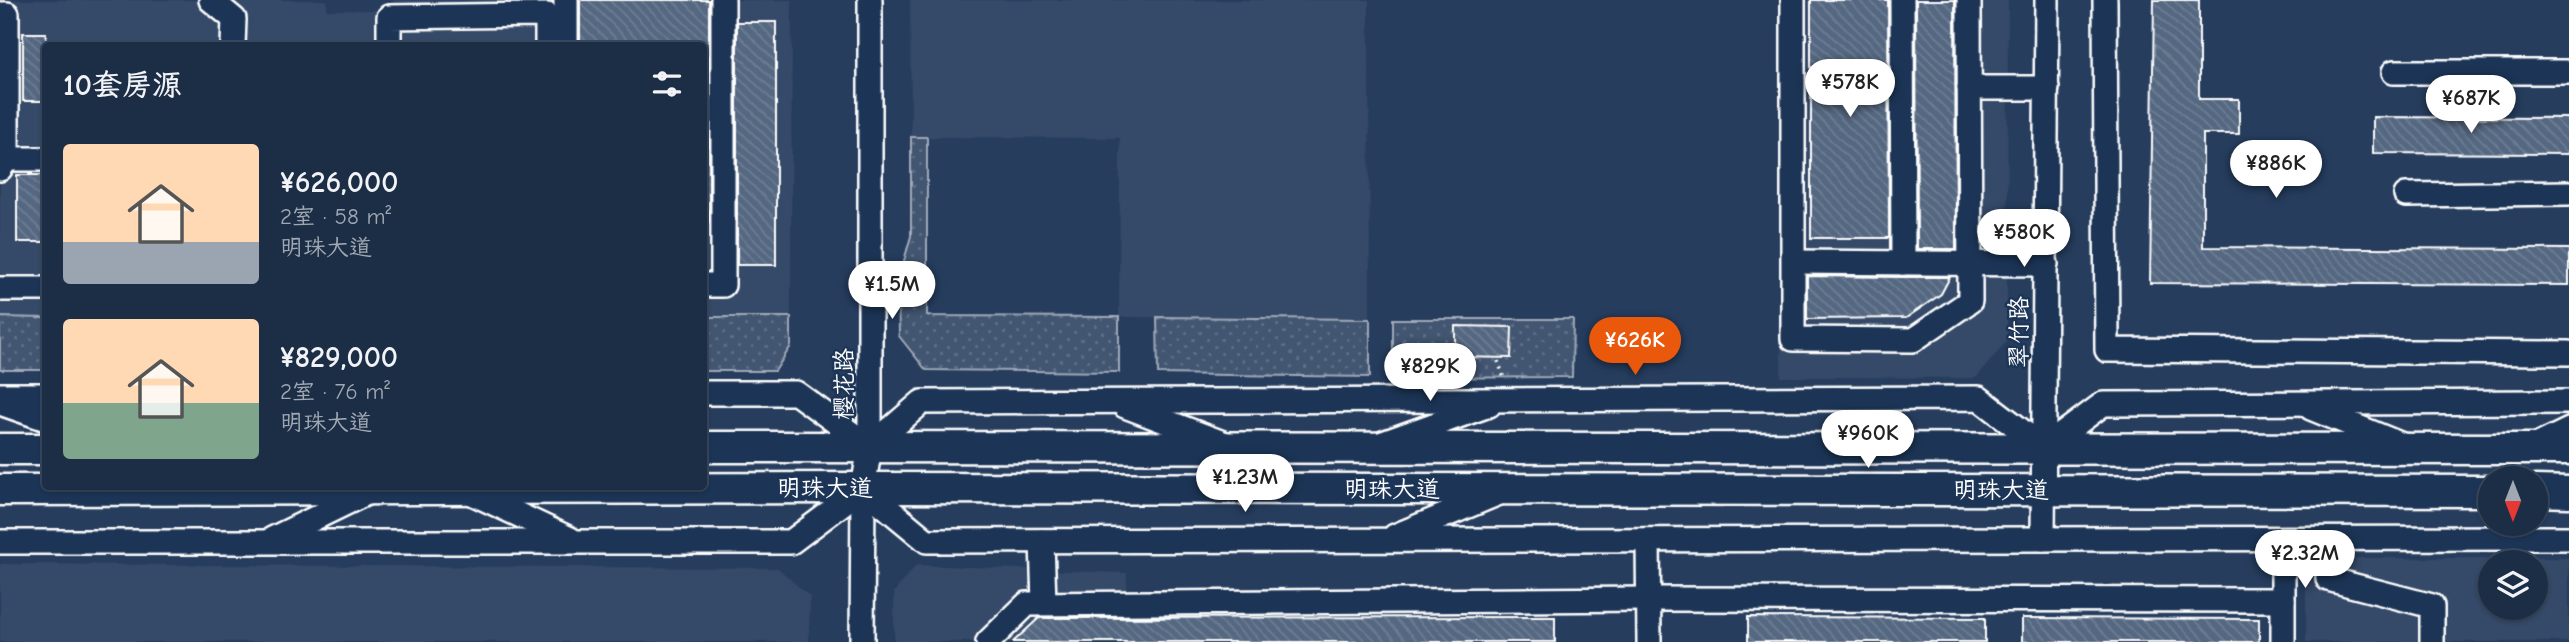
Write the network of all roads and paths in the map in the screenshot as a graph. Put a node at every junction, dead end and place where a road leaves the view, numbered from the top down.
1 (211, 0) edge
2 (566, 0) edge
3 (723, 0) edge
4 (870, 0) edge
5 (1793, 0) edge
6 (1902, 0) edge
7 (1969, 0) edge
8 (2048, 0) edge
9 (2105, 0) edge
10 (4, 9) edge
11 (233, 42) edge
12 (389, 42) edge
13 (547, 42) edge
14 (566, 42) edge
15 (2393, 72) dead end
16 (2569, 72) edge
17 (1969, 88) junction
18 (2047, 88) junction
19 (42, 159) edge
20 (2, 162) edge
21 (2569, 193) edge
22 (2406, 195) dead end
23 (1794, 262) junction
24 (1903, 263) junction
25 (1970, 264) junction
26 (2046, 264) junction
27 (707, 285) edge
28 (0, 289) edge
29 (42, 289) edge
30 (2569, 353) edge
31 (707, 393) edge
32 (0, 395) edge
33 (42, 395) edge
34 (1505, 400) junction
35 (1113, 401) junction
36 (2569, 402) edge
37 (0, 403) edge
38 (2299, 404) junction
39 (42, 418) edge
40 (2569, 429) edge
41 (707, 447) edge
42 (870, 447) junction
43 (1074, 447) junction
44 (1233, 447) junction
45 (1370, 447) junction
46 (1814, 448) junction
47 (2044, 448) junction
48 (0, 449) edge
49 (42, 449) edge
50 (2412, 449) junction
51 (2530, 449) junction
52 (2569, 449) edge
53 (707, 487) edge
54 (863, 488) junction
55 (1072, 488) junction
56 (1509, 489) junction
57 (1814, 489) junction
58 (0, 490) edge
59 (42, 490) edge
60 (374, 490) edge
61 (464, 490) edge
62 (2044, 490) junction
63 (2478, 491) edge
64 (2548, 491) edge
65 (2569, 492) edge
66 (2569, 538) edge
67 (2043, 539) junction
68 (2283, 539) junction
69 (2329, 539) junction
70 (1386, 540) junction
71 (1648, 540) junction
72 (1042, 541) junction
73 (0, 542) edge
74 (266, 542) junction
75 (577, 542) junction
76 (1648, 599) junction
77 (2283, 600) junction
78 (1044, 603) junction
79 (862, 642) edge
80 (988, 642) edge
81 (1649, 642) edge
82 (2283, 642) edge
83 (2432, 642) edge

1 - 11 street
2 - 14 street
3 - 27 street
4 - 42 street, 樱花路
5 - 23 street
6 - 24 street
7 - 17 street
8 - 18 street, 翠竹路
9 - 30 street
10 - 20 street
12 - 13 street
15 - 16 street
17 - 18 street
17 - 25 street
18 - 26 street, 翠竹路
19 - 20 street
21 - 22 street
23 - 24 street
23 - 25 street
24 - 25 street
25 - 26 street
26 - 47 street, 翠竹路
28 - 29 street
31 - 42 street
32 - 33 street
34 - 35 street
34 - 45 street
34 - 47 street
35 - 42 street
35 - 44 street
36 - 38 street
37 - 39 street
38 - 47 street
38 - 50 street
40 - 51 street
41 - 42 main road, 明珠大道
42 - 43 main road, 明珠大道
42 - 54 street, 樱花路
43 - 44 main road, 明珠大道
43 - 55 main road
44 - 45 main road, 明珠大道
45 - 46 main road, 明珠大道
46 - 47 main road, 明珠大道
46 - 57 main road
47 - 50 main road, 明珠大道
47 - 62 street, 翠竹路
48 - 49 main road
50 - 51 main road, 明珠大道
51 - 52 main road, 明珠大道
53 - 54 main road, 明珠大道
54 - 55 main road, 明珠大道
54 - 72 street
54 - 75 street
54 - 79 street, 樱花路
55 - 56 main road, 明珠大道
56 - 57 main road, 明珠大道
56 - 70 street
57 - 62 main road, 明珠大道
58 - 59 main road, 明珠大道
60 - 74 street
61 - 75 street
62 - 63 main road, 明珠大道
62 - 67 street, 翠竹路
64 - 65 main road
66 - 69 street
67 - 68 street
67 - 71 street
68 - 69 street
68 - 77 street
69 - 83 street
70 - 71 street
70 - 72 street
71 - 76 street
72 - 78 street
73 - 74 street
74 - 75 street
76 - 77 street
76 - 78 street
76 - 81 street
77 - 82 street
78 - 80 street

